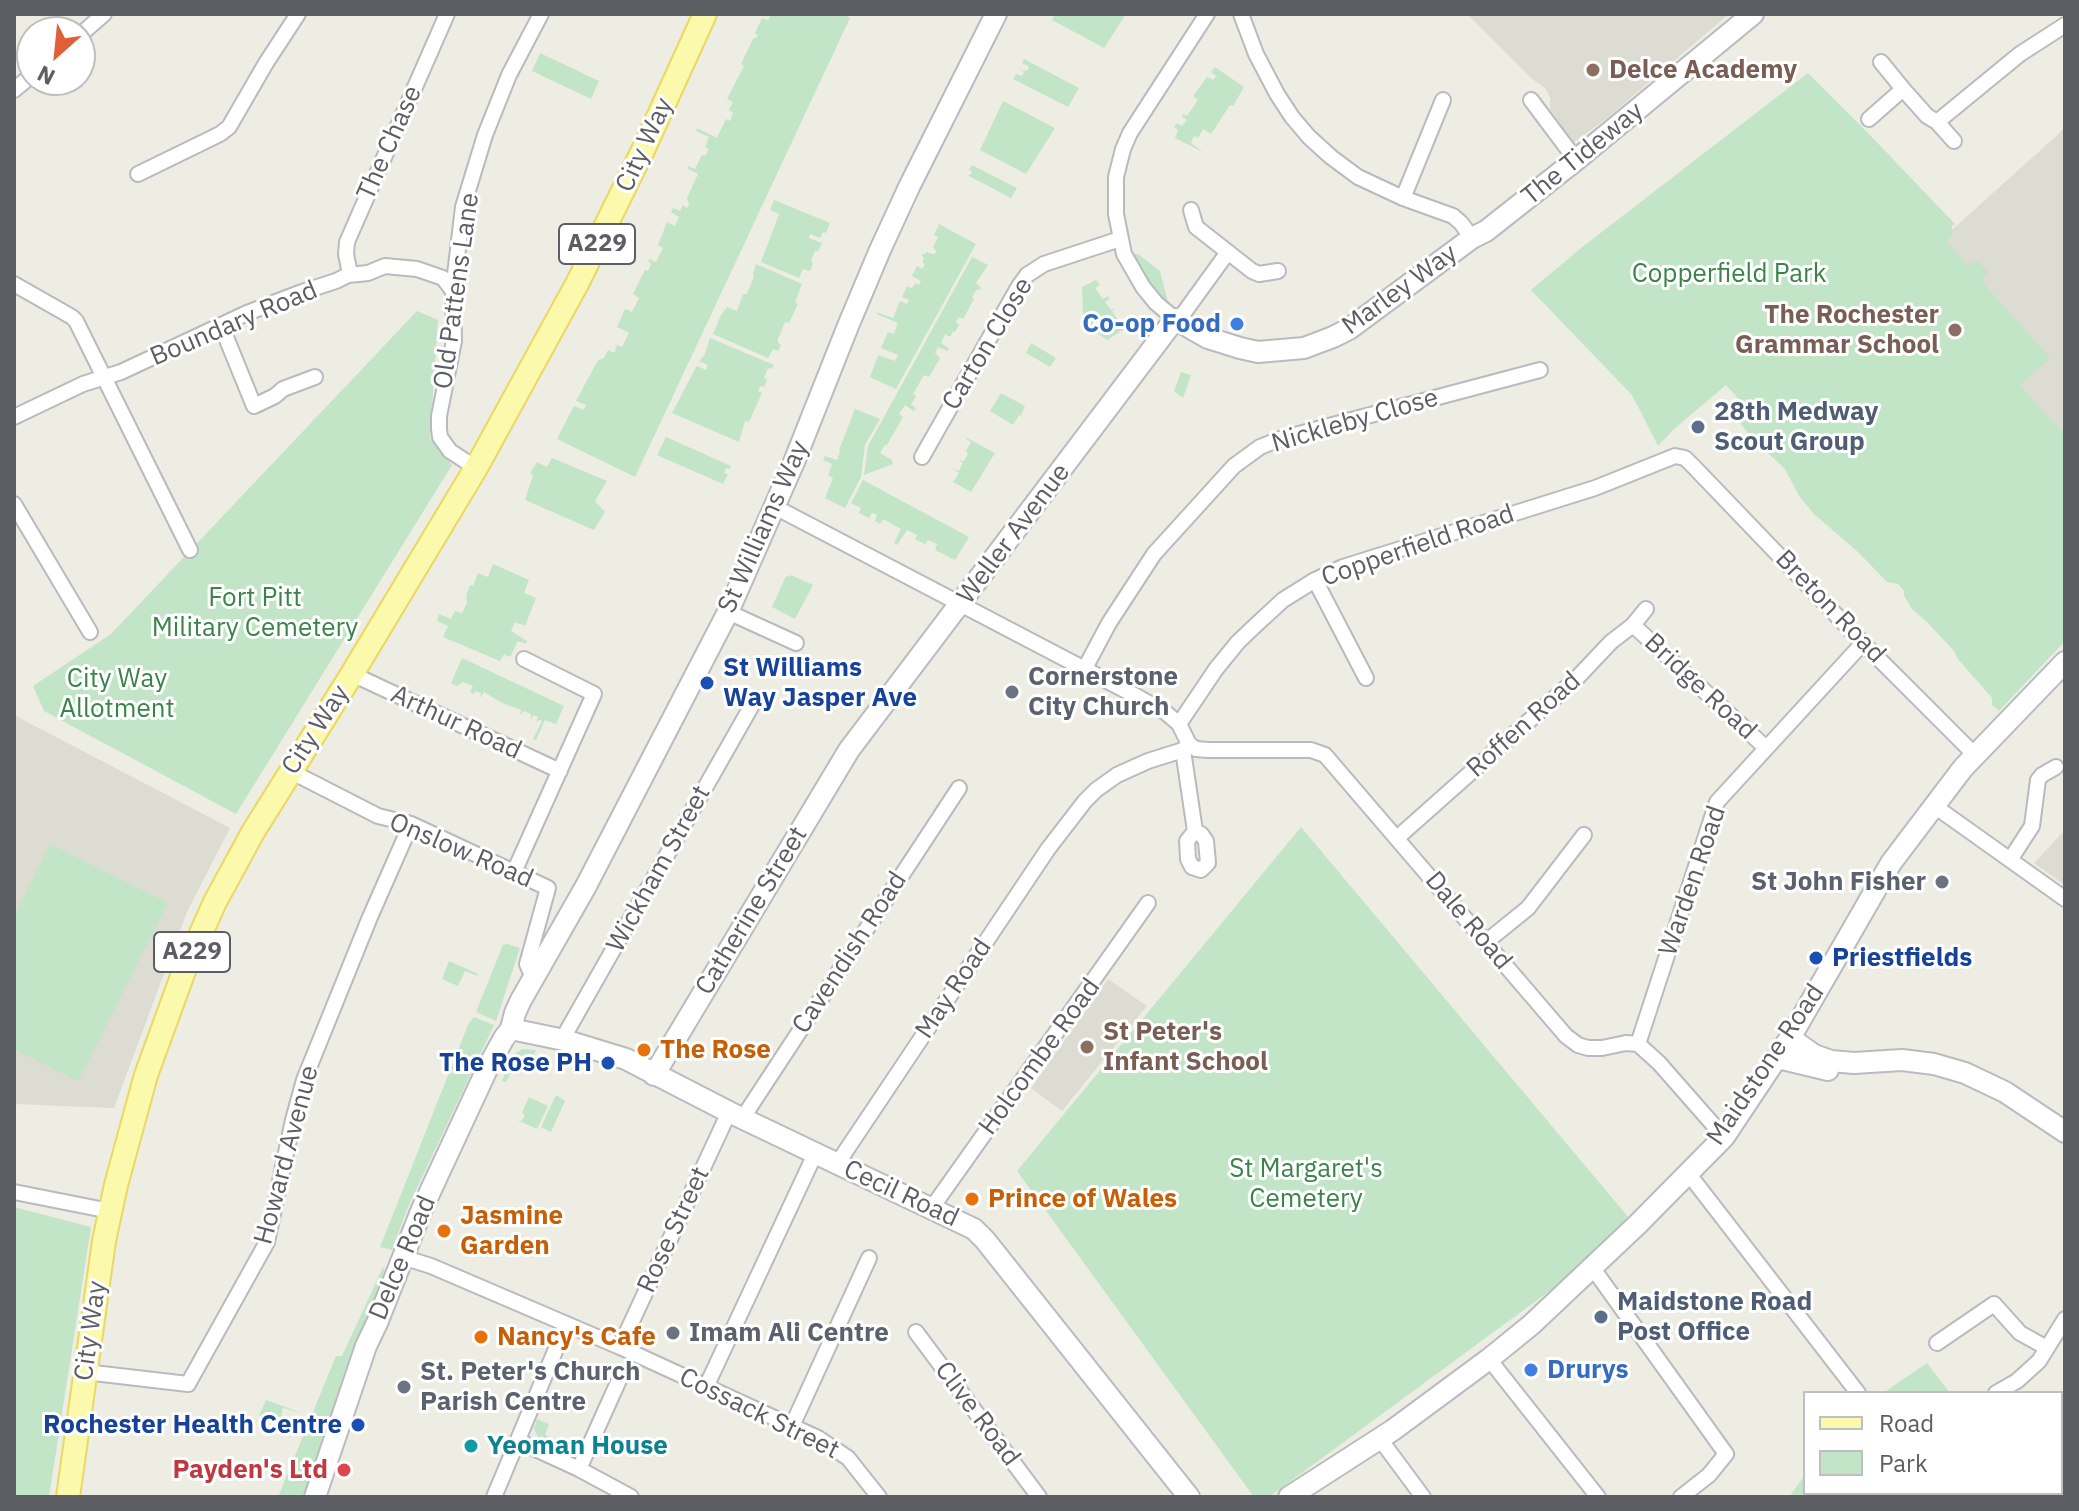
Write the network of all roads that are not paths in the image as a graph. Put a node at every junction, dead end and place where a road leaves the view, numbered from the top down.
1 (298, 14) edge
2 (447, 14) edge
3 (541, 14) edge
4 (705, 14) edge
5 (996, 14) edge
6 (1207, 14) edge
7 (1241, 14) edge
8 (1753, 14) edge
9 (2065, 25) edge
10 (1881, 62) dead end
11 (1903, 89) junction
12 (1443, 100) dead end
13 (1531, 100) dead end
14 (1869, 119) dead end
15 (1937, 122) junction
16 (1954, 141) dead end
17 (1576, 160) junction
18 (138, 174) dead end
19 (1403, 198) junction
20 (1191, 210) dead end
21 (1479, 235) junction
22 (1120, 239) junction
23 (1228, 252) junction
24 (1278, 271) dead end
25 (350, 274) junction
26 (14, 284) edge
27 (453, 291) junction
28 (1176, 320) junction
29 (221, 325) junction
30 (1540, 370) dead end
31 (103, 377) junction
32 (315, 377) dead end
33 (14, 417) edge
34 (922, 457) dead end
35 (1685, 458) joint
36 (476, 468) junction
37 (14, 504) edge
38 (775, 507) junction
39 (190, 550) dead end
40 (1315, 580) junction
41 (961, 604) junction
42 (1646, 609) dead end
43 (728, 612) junction
44 (1633, 625) junction
45 (90, 632) dead end
46 (796, 643) dead end
47 (1863, 643) junction
48 (524, 659) dead end
49 (2065, 662) edge
50 (1084, 670) junction
51 (352, 674) junction
52 (1366, 678) dead end
53 (756, 698) dead end
54 (1179, 724) junction
55 (851, 747) joint
56 (1186, 747) junction
57 (1766, 748) junction
58 (1975, 755) junction
59 (2056, 767) dead end
60 (290, 771) junction
61 (560, 771) junction
62 (959, 788) dead end
63 (1933, 805) junction
64 (411, 824) junction
65 (1195, 831) dead end
66 (1584, 835) dead end
67 (1397, 838) junction
68 (2010, 860) junction
69 (514, 872) junction
70 (2065, 899) edge
71 (1148, 903) dead end
72 (1486, 942) junction
73 (536, 974) junction
74 (511, 1029) junction
75 (1790, 1038) junction
76 (564, 1040) junction
77 (1638, 1044) junction
78 (1778, 1058) junction
79 (1854, 1063) junction
80 (654, 1075) junction
81 (736, 1115) junction
82 (2065, 1132) edge
83 (1724, 1137) junction
84 (815, 1154) junction
85 (837, 1164) junction
86 (1688, 1173) junction
87 (14, 1192) edge
88 (931, 1209) junction
89 (110, 1211) junction
90 (402, 1257) junction
91 (869, 1258) dead end
92 (1592, 1267) junction
93 (2065, 1319) edge
94 (566, 1325) junction
95 (916, 1332) dead end
96 (1937, 1343) dead end
97 (620, 1347) junction
98 (2047, 1348) junction
99 (1489, 1359) junction
100 (85, 1372) junction
101 (619, 1380) dead end
102 (706, 1387) junction
103 (1856, 1391) edge
104 (2001, 1391) edge
105 (792, 1426) junction
106 (1380, 1439) junction
107 (518, 1441) junction
108 (579, 1469) junction
109 (68, 1497) edge
110 (315, 1497) edge
111 (494, 1497) edge
112 (631, 1497) edge
113 (879, 1497) edge
114 (1039, 1497) edge
115 (1189, 1497) edge
116 (1289, 1497) edge
117 (1423, 1497) edge
118 (1598, 1497) edge
119 (1681, 1497) edge

1 - 18 street
2 - 25 street, The Chase
3 - 27 street, Old Pattens Lane
4 - 36 main road, City Way / A229
5 - 38 street, St Williams Way
6 - 22 street
7 - 19 street
8 - 17 street, The Tideway
9 - 15 street
10 - 11 street
11 - 14 street
11 - 15 street
12 - 19 street
13 - 17 street
15 - 16 street
17 - 21 street, The Tideway
19 - 21 street
20 - 23 street
21 - 28 street, Marley Way
22 - 28 street
22 - 34 street, Carton Close
23 - 24 street
23 - 28 street
25 - 27 street, Boundary Road
25 - 29 street, Boundary Road
26 - 31 street
27 - 36 street, Old Pattens Lane
28 - 41 street, Weller Avenue
29 - 31 street, Boundary Road
29 - 32 street
30 - 50 street, Nickleby Close
31 - 33 street, Boundary Road
31 - 39 street
35 - 40 street, Copperfield Road
35 - 47 street, Breton Road
36 - 51 main road, City Way / A229
37 - 45 street
38 - 41 street
38 - 43 street, St Williams Way
40 - 52 street
40 - 54 street, Copperfield Road
41 - 50 street
41 - 55 street, Weller Avenue
42 - 44 street, Roffen Road
43 - 46 street
43 - 73 street, St Williams Way
44 - 57 street, Bridge Road
44 - 67 street, Roffen Road
47 - 57 street, Warden Road
47 - 58 street, Breton Road
48 - 61 street
49 - 58 street, Maidstone Road
50 - 54 street
51 - 60 main road, City Way / A229
51 - 61 street, Arthur Road
53 - 76 street, Wickham Street
54 - 56 street
55 - 80 street, Catherine Street
56 - 65 street
56 - 67 street, Dale Road
56 - 85 street, May Road
57 - 77 street, Warden Road
58 - 63 street, Maidstone Road
59 - 68 street
60 - 64 street, Onslow Road
60 - 89 main road, City Way / A229
61 - 69 street
62 - 81 street, Cavendish Road
63 - 68 street
63 - 75 street, Maidstone Road
64 - 69 street, Onslow Road
64 - 100 street, Howard Avenue
66 - 72 street
67 - 72 street, Dale Road
68 - 70 street
69 - 73 street, Onslow Road
71 - 88 street, Holcombe Road
72 - 77 street, Dale Road
73 - 74 street, St Williams Way
74 - 76 street, Cecil Road
74 - 90 street, Delce Road
75 - 78 street, Maidstone Road
75 - 79 street
76 - 80 street, Cecil Road
77 - 83 street
78 - 79 street
78 - 83 street, Maidstone Road
79 - 82 street
80 - 81 street, Cecil Road
81 - 84 street, Cecil Road
81 - 97 street, Rose Street
83 - 86 street, Maidstone Road
84 - 85 street, Cecil Road
84 - 102 street
85 - 88 street, Cecil Road
86 - 92 street, Maidstone Road
86 - 103 street
87 - 89 street
88 - 115 street, Cecil Road
89 - 100 main road, City Way / A229
90 - 94 street, Cossack Street
90 - 110 street, Delce Road
91 - 105 street
92 - 99 street, Maidstone Road
92 - 119 street
93 - 98 street
94 - 97 street, Cossack Street
94 - 107 street
95 - 114 street, Clive Road
96 - 98 street
97 - 102 street, Cossack Street
98 - 104 street
99 - 106 street, Maidstone Road
99 - 118 street
100 - 109 main road, City Way / A229
101 - 108 street
102 - 105 street, Cossack Street
105 - 113 street, Cossack Street
106 - 116 street, Maidstone Road
106 - 117 street
107 - 108 street
107 - 111 street
108 - 112 street

